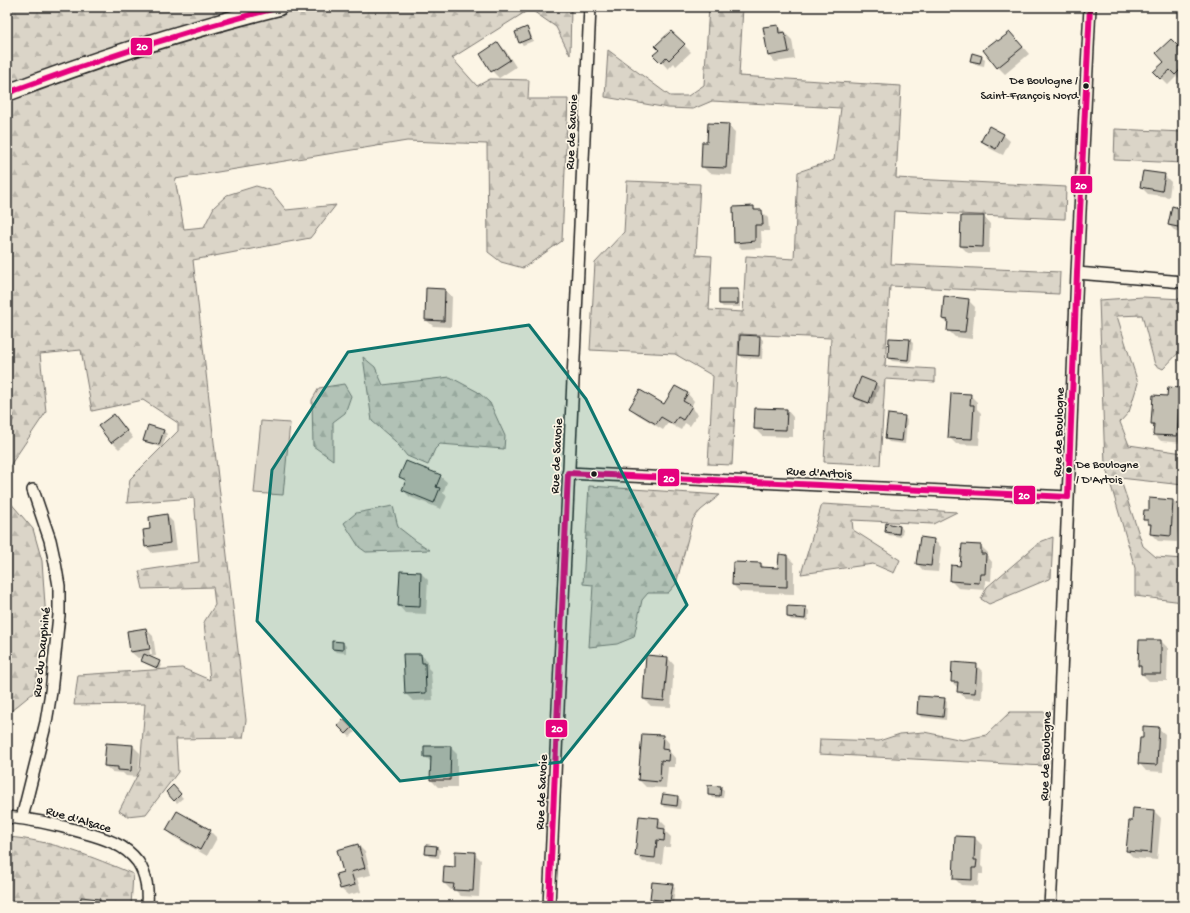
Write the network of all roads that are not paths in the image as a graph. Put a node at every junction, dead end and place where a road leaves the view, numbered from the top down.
1 (280, 7) edge
2 (590, 7) edge
3 (1090, 7) edge
4 (7, 93) edge
5 (1077, 273) junction
6 (1183, 282) edge
7 (568, 473) junction
8 (33, 490) dead end
9 (1068, 497) junction
10 (7, 816) edge
11 (22, 818) junction
12 (147, 906) edge
13 (549, 906) edge
14 (1050, 906) edge

1 - 4 street
2 - 7 street, Rue de Savoie
3 - 5 street, Rue de Boulogne
5 - 6 street
5 - 9 street, Rue de Boulogne
7 - 9 street, Rue d'Artois
7 - 13 street, Rue de Savoie
8 - 11 street, Rue du Dauphiné
9 - 14 street, Rue de Boulogne
10 - 11 street, Rue d'Alsace
11 - 12 street, Rue d'Alsace

